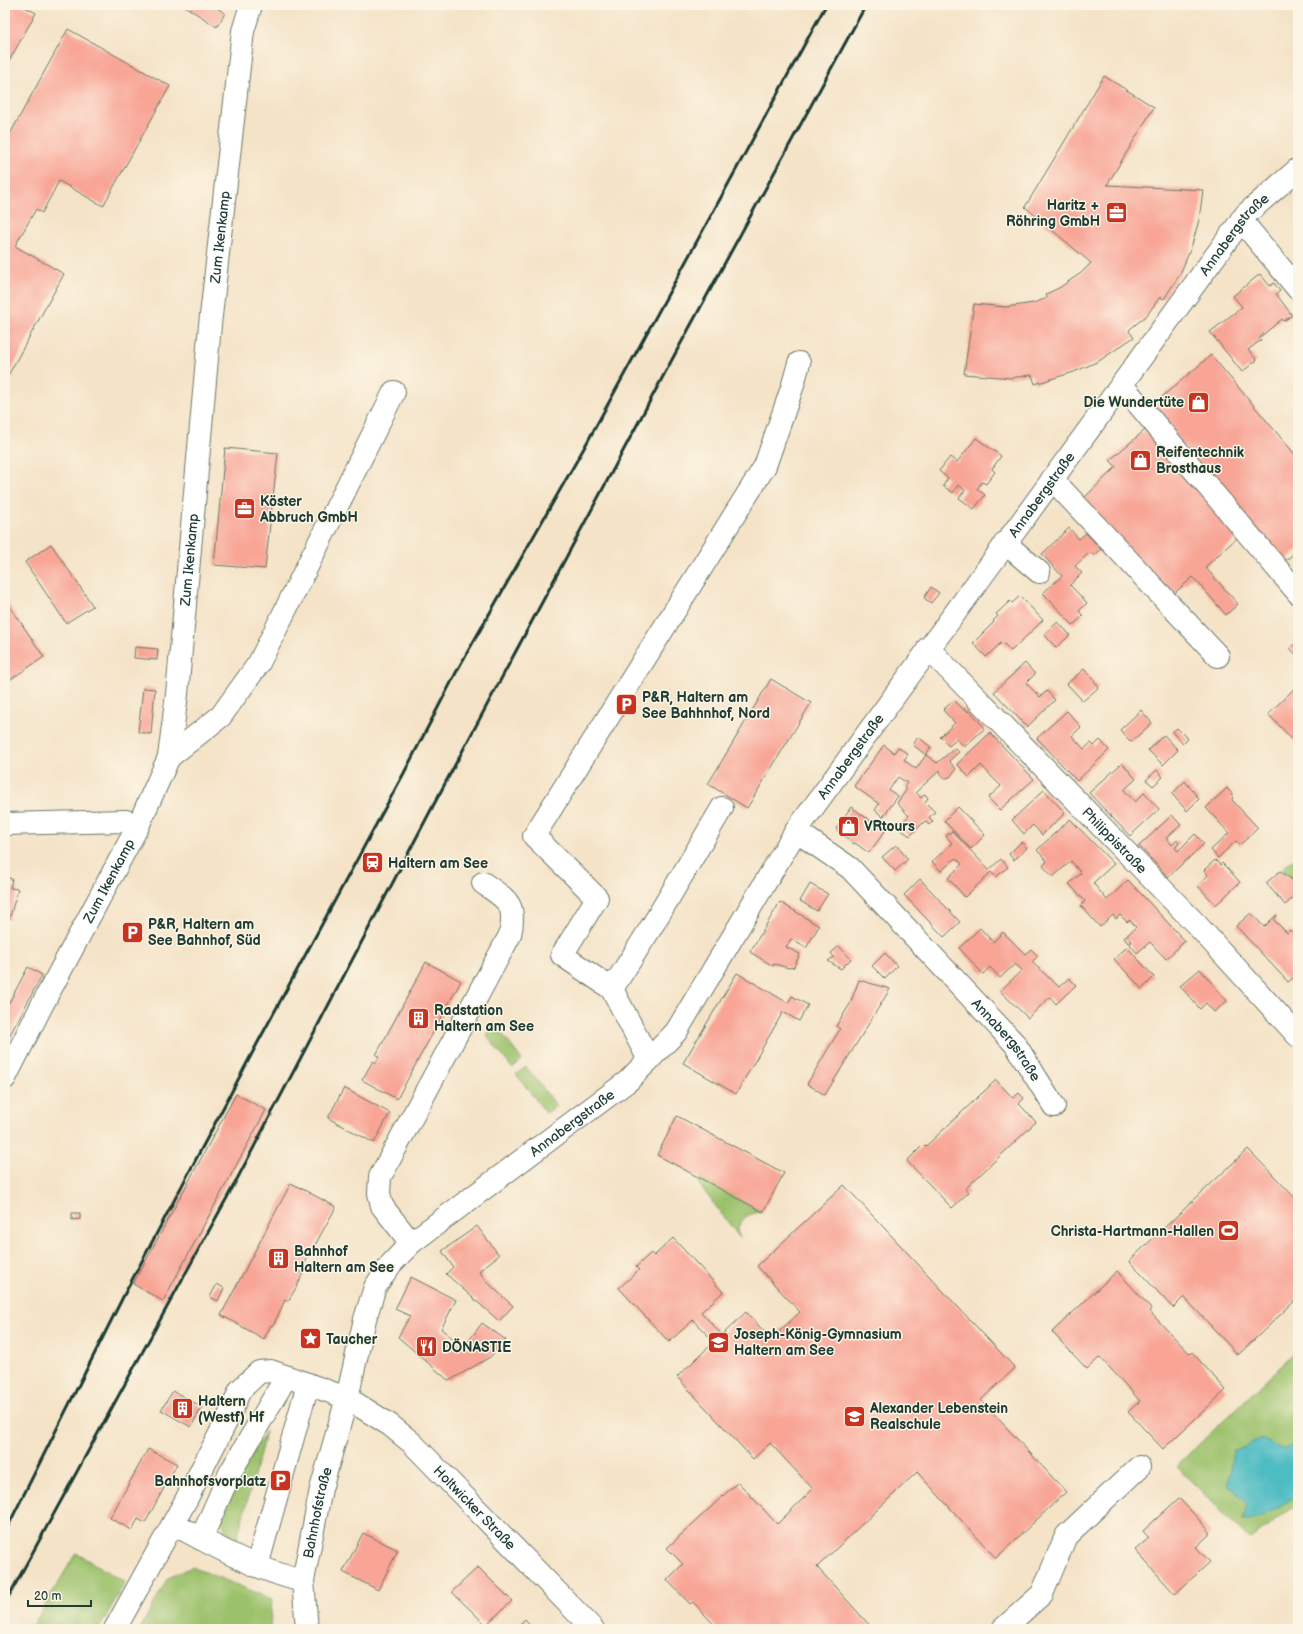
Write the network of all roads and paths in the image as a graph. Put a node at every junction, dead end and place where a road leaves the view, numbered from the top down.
1 (251, 5) edge
2 (1298, 169) edge
3 (1241, 220) junction
4 (1298, 289) edge
5 (799, 363) dead end
6 (1122, 385) junction
7 (394, 392) dead end
8 (1052, 479) junction
9 (1006, 543) junction
10 (1039, 572) dead end
11 (1298, 593) edge
12 (928, 648) junction
13 (1218, 656) dead end
14 (169, 757) junction
15 (722, 808) dead end
16 (5, 824) edge
17 (138, 826) junction
18 (796, 832) junction
19 (483, 883) dead end
20 (612, 989) junction
21 (1298, 1036) edge
22 (649, 1060) junction
23 (5, 1078) edge
24 (1054, 1106) dead end
25 (411, 1244) junction
26 (286, 1376) junction
27 (308, 1384) junction
28 (347, 1398) junction
29 (1139, 1467) dead end
30 (173, 1524) junction
31 (201, 1539) junction
32 (257, 1566) junction
33 (303, 1581) junction
34 (115, 1629) edge
35 (307, 1629) edge
36 (592, 1629) edge
37 (1003, 1629) edge

1 - 14 street, Zum Ikenkamp
2 - 3 street, Annabergstraße
3 - 4 street
3 - 6 street, Annabergstraße
5 - 20 street
6 - 8 street, Annabergstraße
6 - 11 street
7 - 14 street
8 - 9 street, Annabergstraße
8 - 13 street
9 - 10 street
9 - 12 street, Annabergstraße
12 - 18 street, Annabergstraße
12 - 21 street, Philippistraße
14 - 17 street, Zum Ikenkamp
15 - 20 street
16 - 17 street
17 - 23 street, Zum Ikenkamp
18 - 22 street, Annabergstraße
18 - 24 street, Annabergstraße
19 - 25 street
20 - 22 street
22 - 25 street, Annabergstraße
25 - 28 street, Annabergstraße
26 - 27 street, Holtwicker Straße
26 - 30 street, Holtwicker Straße
26 - 31 street
27 - 28 street, Holtwicker Straße
27 - 32 street
28 - 33 street, Bahnhofstraße
28 - 36 street, Holtwicker Straße
29 - 37 street
30 - 31 street
30 - 34 street
31 - 32 street
32 - 33 street
33 - 35 street, Bahnhofstraße

